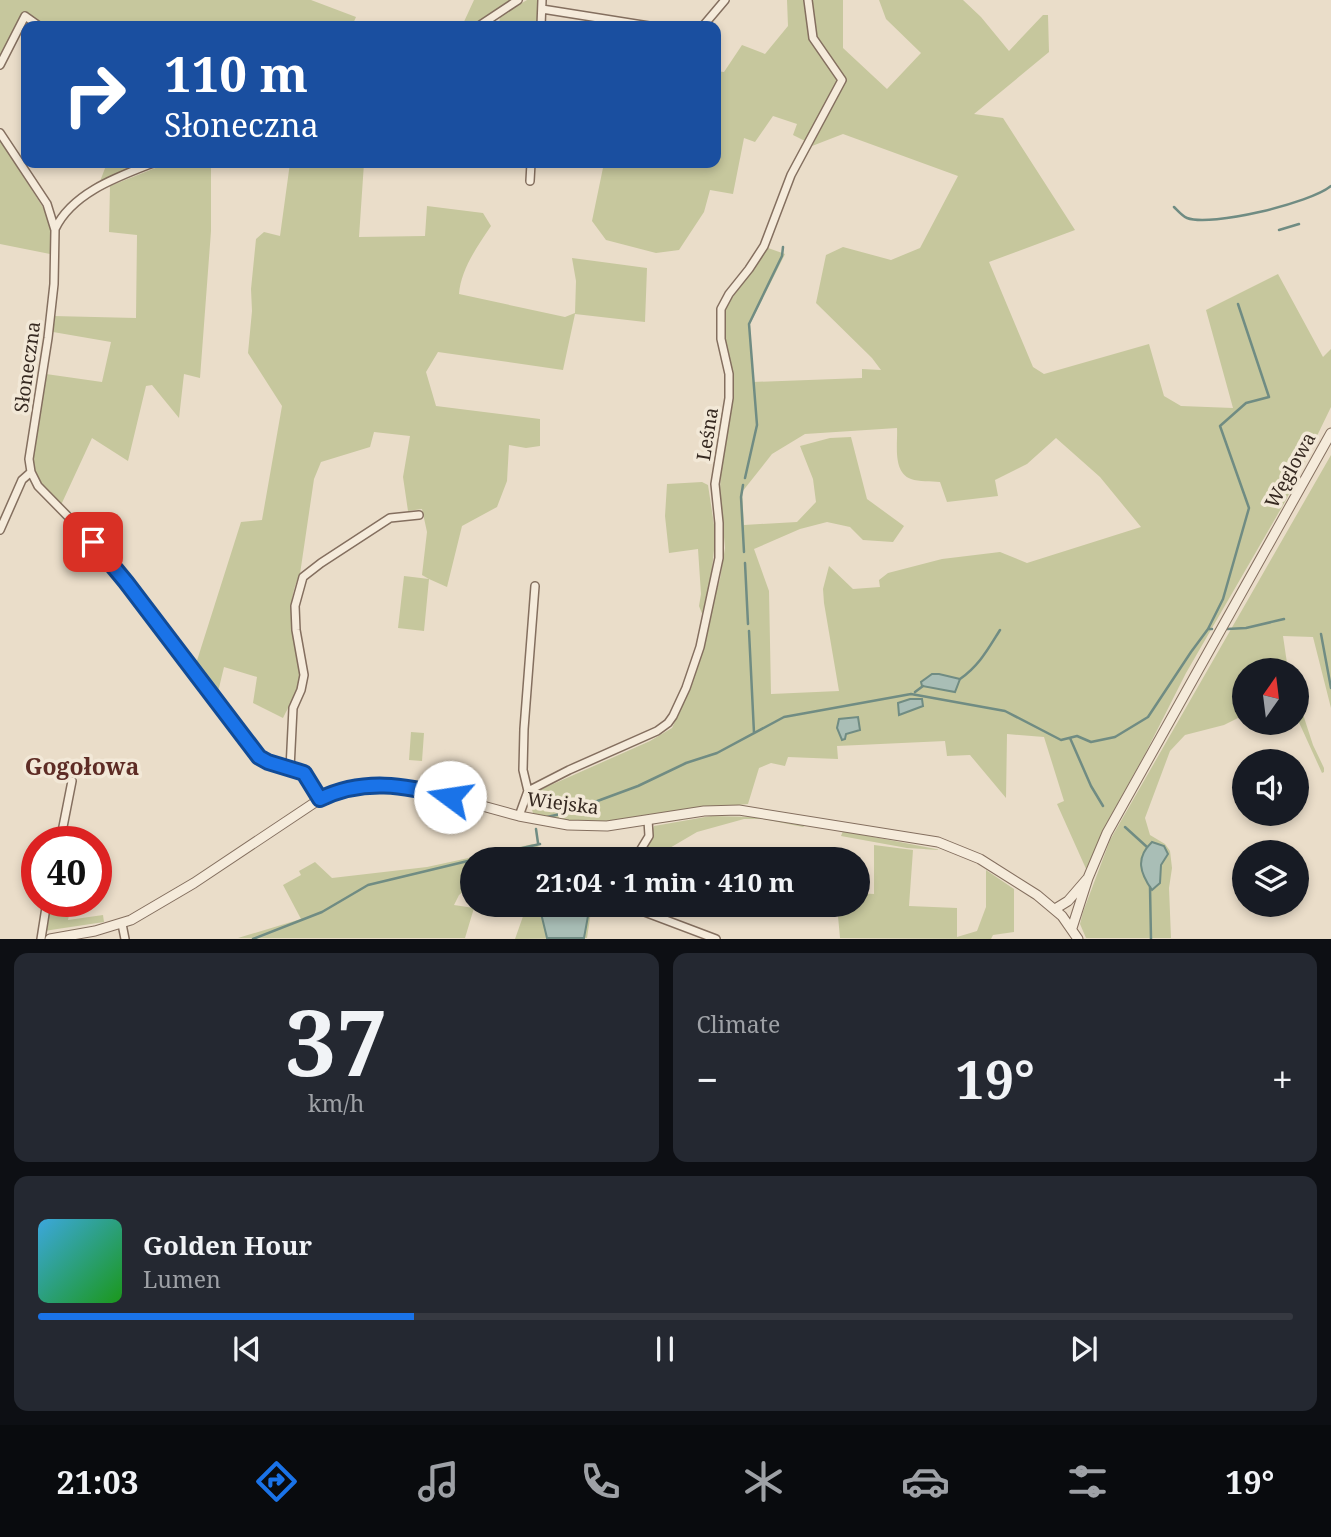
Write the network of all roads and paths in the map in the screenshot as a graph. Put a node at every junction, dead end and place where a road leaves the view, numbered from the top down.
1 (518, 0) edge
2 (542, 0) edge
3 (725, 0) edge
4 (808, 0) edge
5 (542, 9) junction
6 (486, 21) edge
7 (541, 21) edge
8 (618, 21) edge
9 (707, 21) edge
10 (21, 24) edge
11 (0, 65) edge
12 (0, 133) edge
13 (21, 165) edge
14 (23, 168) edge
15 (140, 168) edge
16 (531, 168) edge
17 (530, 181) dead end
18 (48, 206) junction
19 (67, 208) junction
20 (55, 230) junction
21 (1331, 433) edge
22 (31, 472) junction
23 (419, 515) dead end
24 (0, 530) edge
25 (535, 586) dead end
26 (290, 769) junction
27 (72, 781) dead end
28 (528, 791) junction
29 (320, 799) junction
30 (519, 816) junction
31 (648, 821) junction
32 (63, 826) edge
33 (642, 847) edge
34 (1088, 878) junction
35 (1055, 909) junction
36 (44, 917) edge
37 (658, 917) edge
38 (122, 923) junction
39 (1072, 928) junction
40 (41, 939) edge
41 (50, 939) edge
42 (125, 939) edge
43 (716, 939) edge
44 (1078, 939) edge

1 - 6 street
2 - 5 street
3 - 9 street
4 - 28 street, Leśna
5 - 7 street
5 - 8 street
10 - 11 street
12 - 13 street, Słoneczna
14 - 18 street, Słoneczna
15 - 19 street
16 - 17 street
18 - 19 street
18 - 20 street, Słoneczna
19 - 20 street
20 - 22 street, Słoneczna
21 - 34 street, Węglowa
22 - 24 street
22 - 26 street
23 - 26 street
25 - 28 street
26 - 29 street
27 - 32 street
28 - 30 street
29 - 30 street, Wiejska
29 - 38 street, Wiejska
30 - 31 street, Wiejska
31 - 33 street
31 - 35 street, Wiejska
34 - 35 street
34 - 39 street, Węglowa
35 - 39 street, Wiejska
36 - 40 street
37 - 43 street
38 - 41 street, Wiejska
38 - 42 street
39 - 44 street, Wiejska

